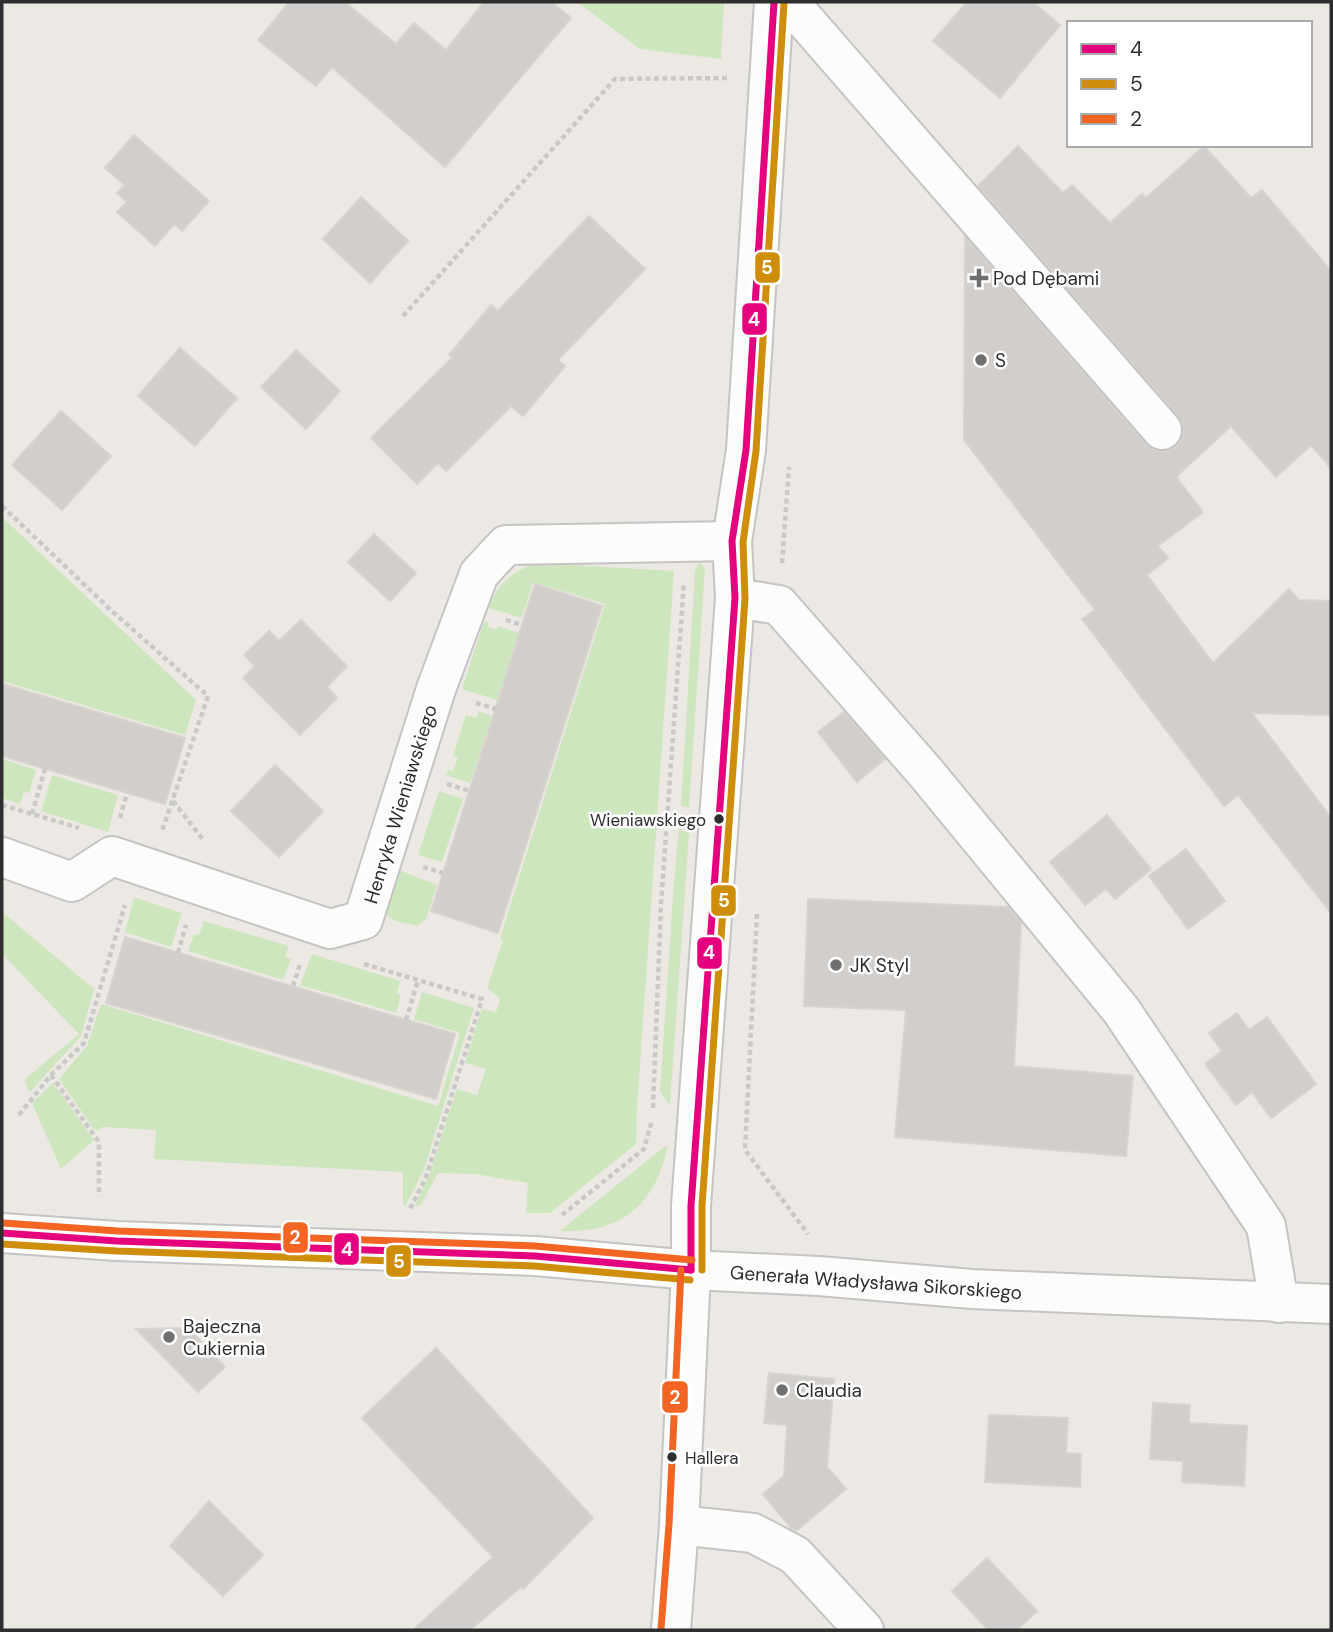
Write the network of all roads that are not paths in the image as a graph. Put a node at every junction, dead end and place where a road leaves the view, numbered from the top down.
1 (775, 2) edge
2 (789, 2) edge
3 (1162, 430) dead end
4 (732, 541) junction
5 (734, 598) junction
6 (2, 857) edge
7 (2, 1233) edge
8 (691, 1270) junction
9 (1279, 1303) junction
10 (1331, 1304) edge
11 (679, 1525) junction
12 (671, 1630) edge
13 (864, 1630) edge

1 - 4 street
2 - 3 street
4 - 5 street
4 - 6 street, Henryka Wieniawskiego
5 - 8 street
5 - 9 street
7 - 8 street, Generała Władysława Sikorskiego
8 - 9 street, Generała Władysława Sikorskiego
8 - 11 street
9 - 10 street, Generała Władysława Sikorskiego
11 - 12 street
11 - 13 street

